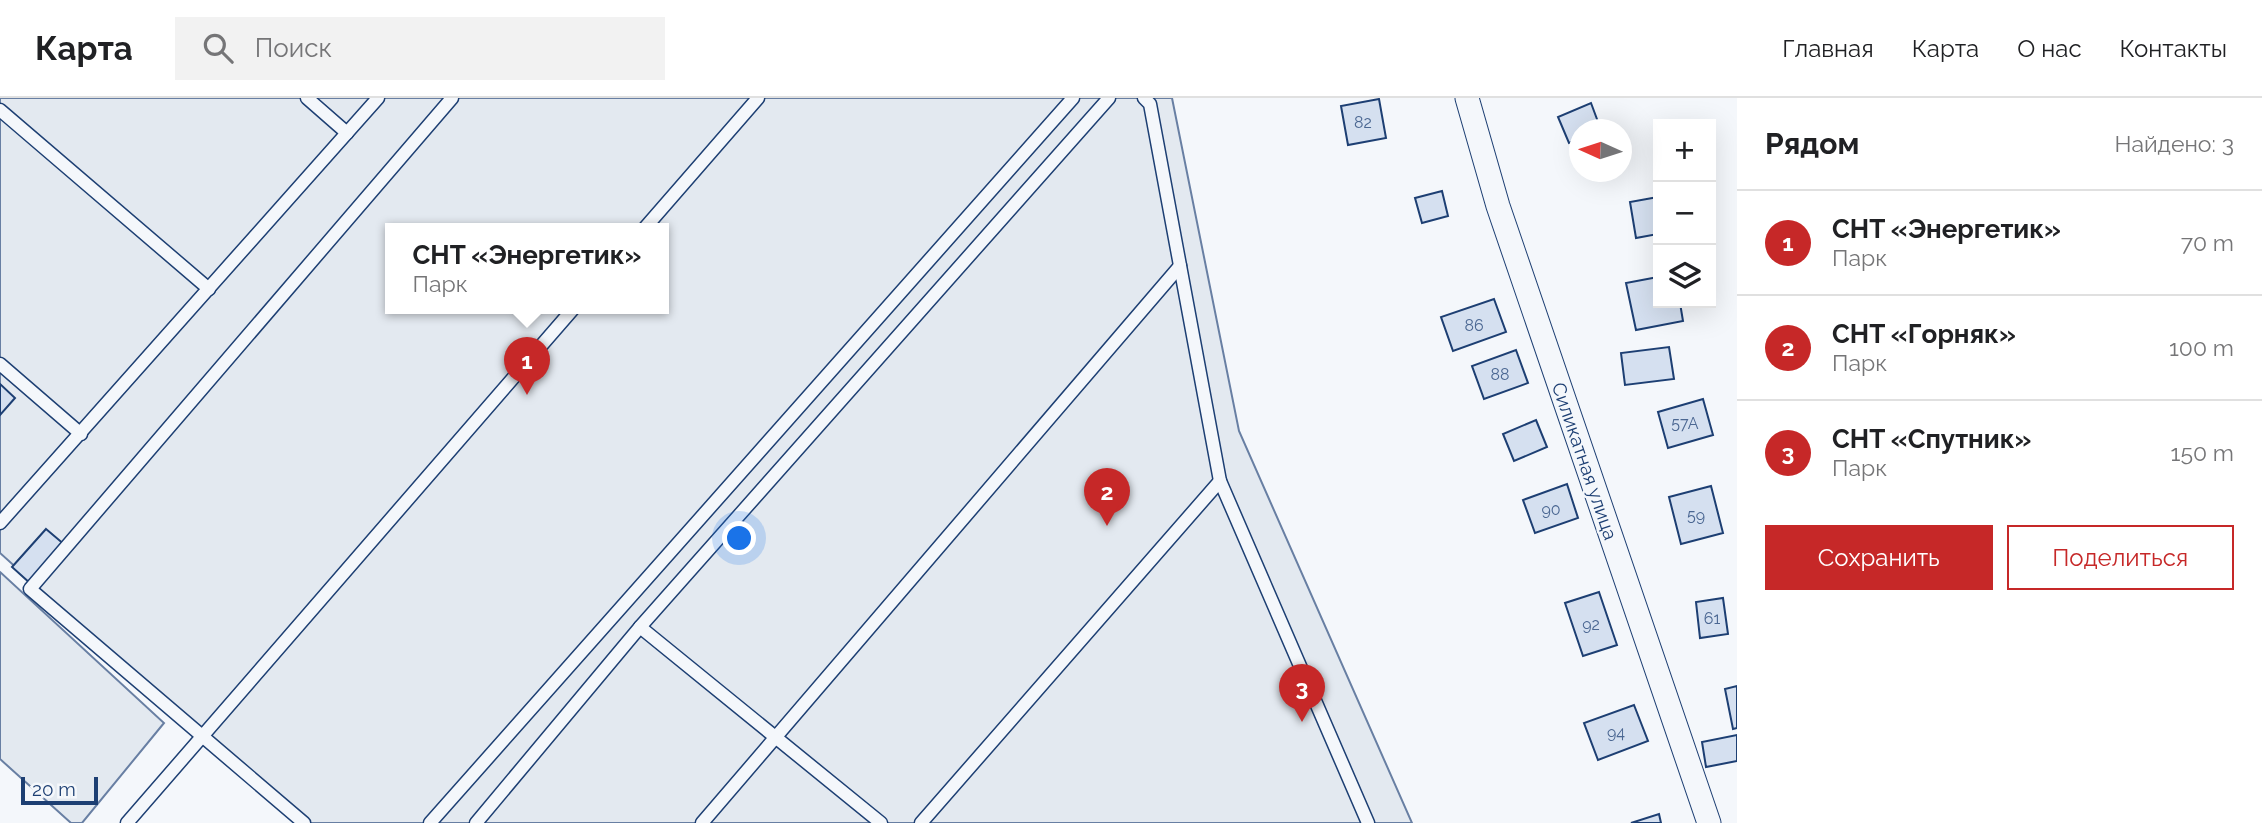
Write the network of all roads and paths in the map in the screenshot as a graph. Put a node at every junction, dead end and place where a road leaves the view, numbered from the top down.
1 (307, 98) edge
2 (378, 98) edge
3 (452, 98) edge
4 (758, 98) edge
5 (1073, 98) edge
6 (1109, 98) edge
7 (1144, 98) edge
8 (1467, 98) edge
9 (0, 110) edge
10 (347, 133) junction
11 (649, 223) edge
12 (1180, 266) junction
13 (209, 289) junction
14 (569, 314) edge
15 (0, 364) edge
16 (81, 434) junction
17 (1220, 481) junction
18 (0, 523) edge
19 (640, 627) junction
20 (201, 737) junction
21 (775, 737) junction
22 (127, 823) edge
23 (304, 823) edge
24 (430, 823) edge
25 (475, 823) edge
26 (702, 823) edge
27 (881, 823) edge
28 (921, 823) edge
29 (1368, 823) edge
30 (1709, 823) edge

1 - 10 lane
2 - 10 lane
3 - 20 lane
4 - 11 lane
5 - 24 lane
6 - 19 lane
7 - 12 lane
8 - 30 street, Силикатная улица
9 - 13 lane
10 - 13 lane
12 - 17 lane
12 - 21 lane
13 - 16 lane
14 - 20 lane
15 - 16 lane
16 - 18 lane
17 - 28 lane
17 - 29 lane
19 - 21 lane
19 - 25 lane
20 - 22 lane
20 - 23 lane
21 - 26 lane
21 - 27 lane

